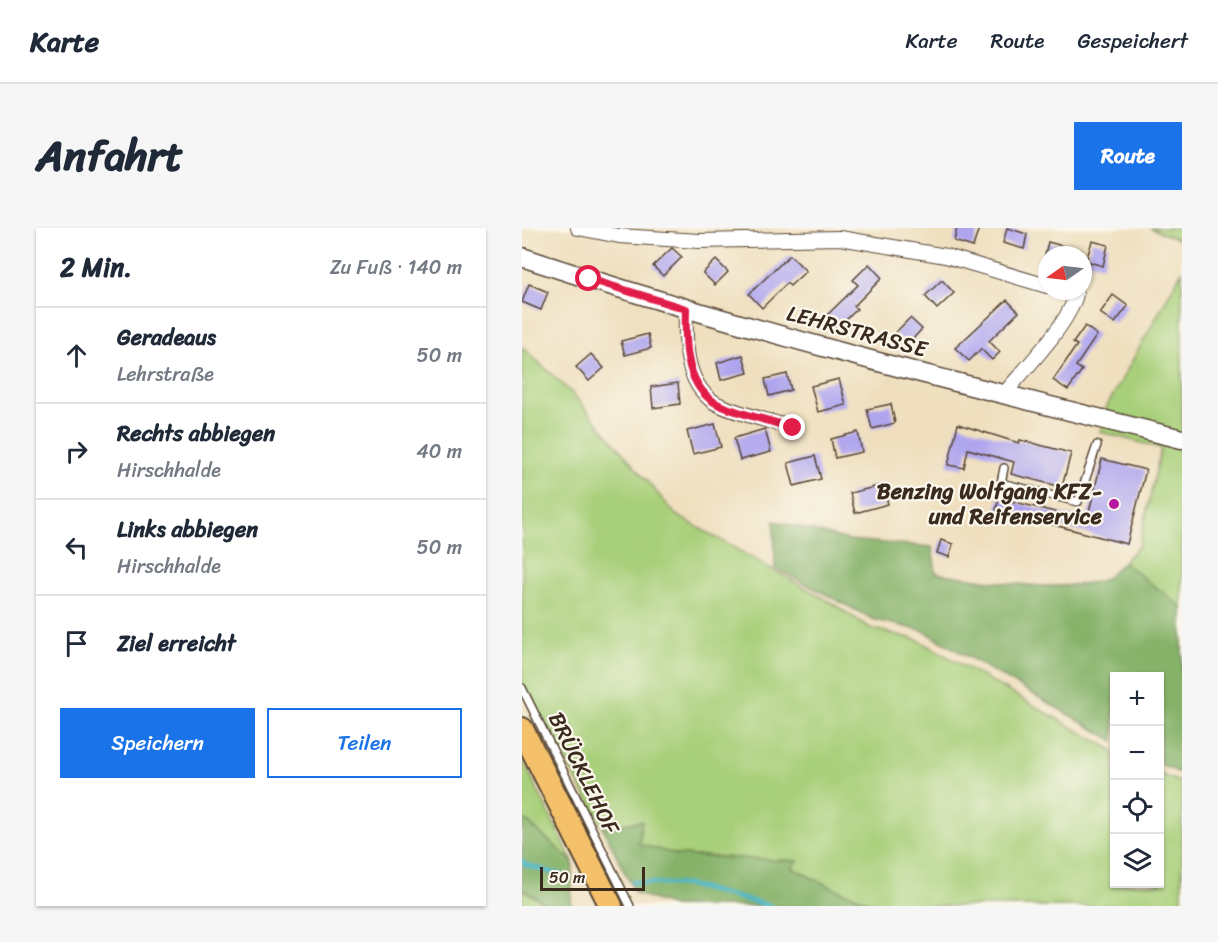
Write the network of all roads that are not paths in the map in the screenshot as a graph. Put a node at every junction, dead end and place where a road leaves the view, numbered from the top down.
1 (578, 228) edge
2 (522, 257) edge
3 (1038, 283) edge
4 (1075, 300) edge
5 (686, 309) junction
6 (1003, 395) junction
7 (793, 428) dead end
8 (1182, 439) edge
9 (1097, 445) dead end
10 (1004, 468) dead end
11 (522, 688) edge
12 (522, 729) edge
13 (610, 906) edge
14 (630, 906) edge

1 - 3 street
2 - 5 street, LEHRSTRASSE
4 - 6 street
5 - 6 street, LEHRSTRASSE
5 - 7 street
6 - 8 street, LEHRSTRASSE
9 - 10 lane
11 - 14 lane, BRÜCKLEHOF
12 - 13 main road

